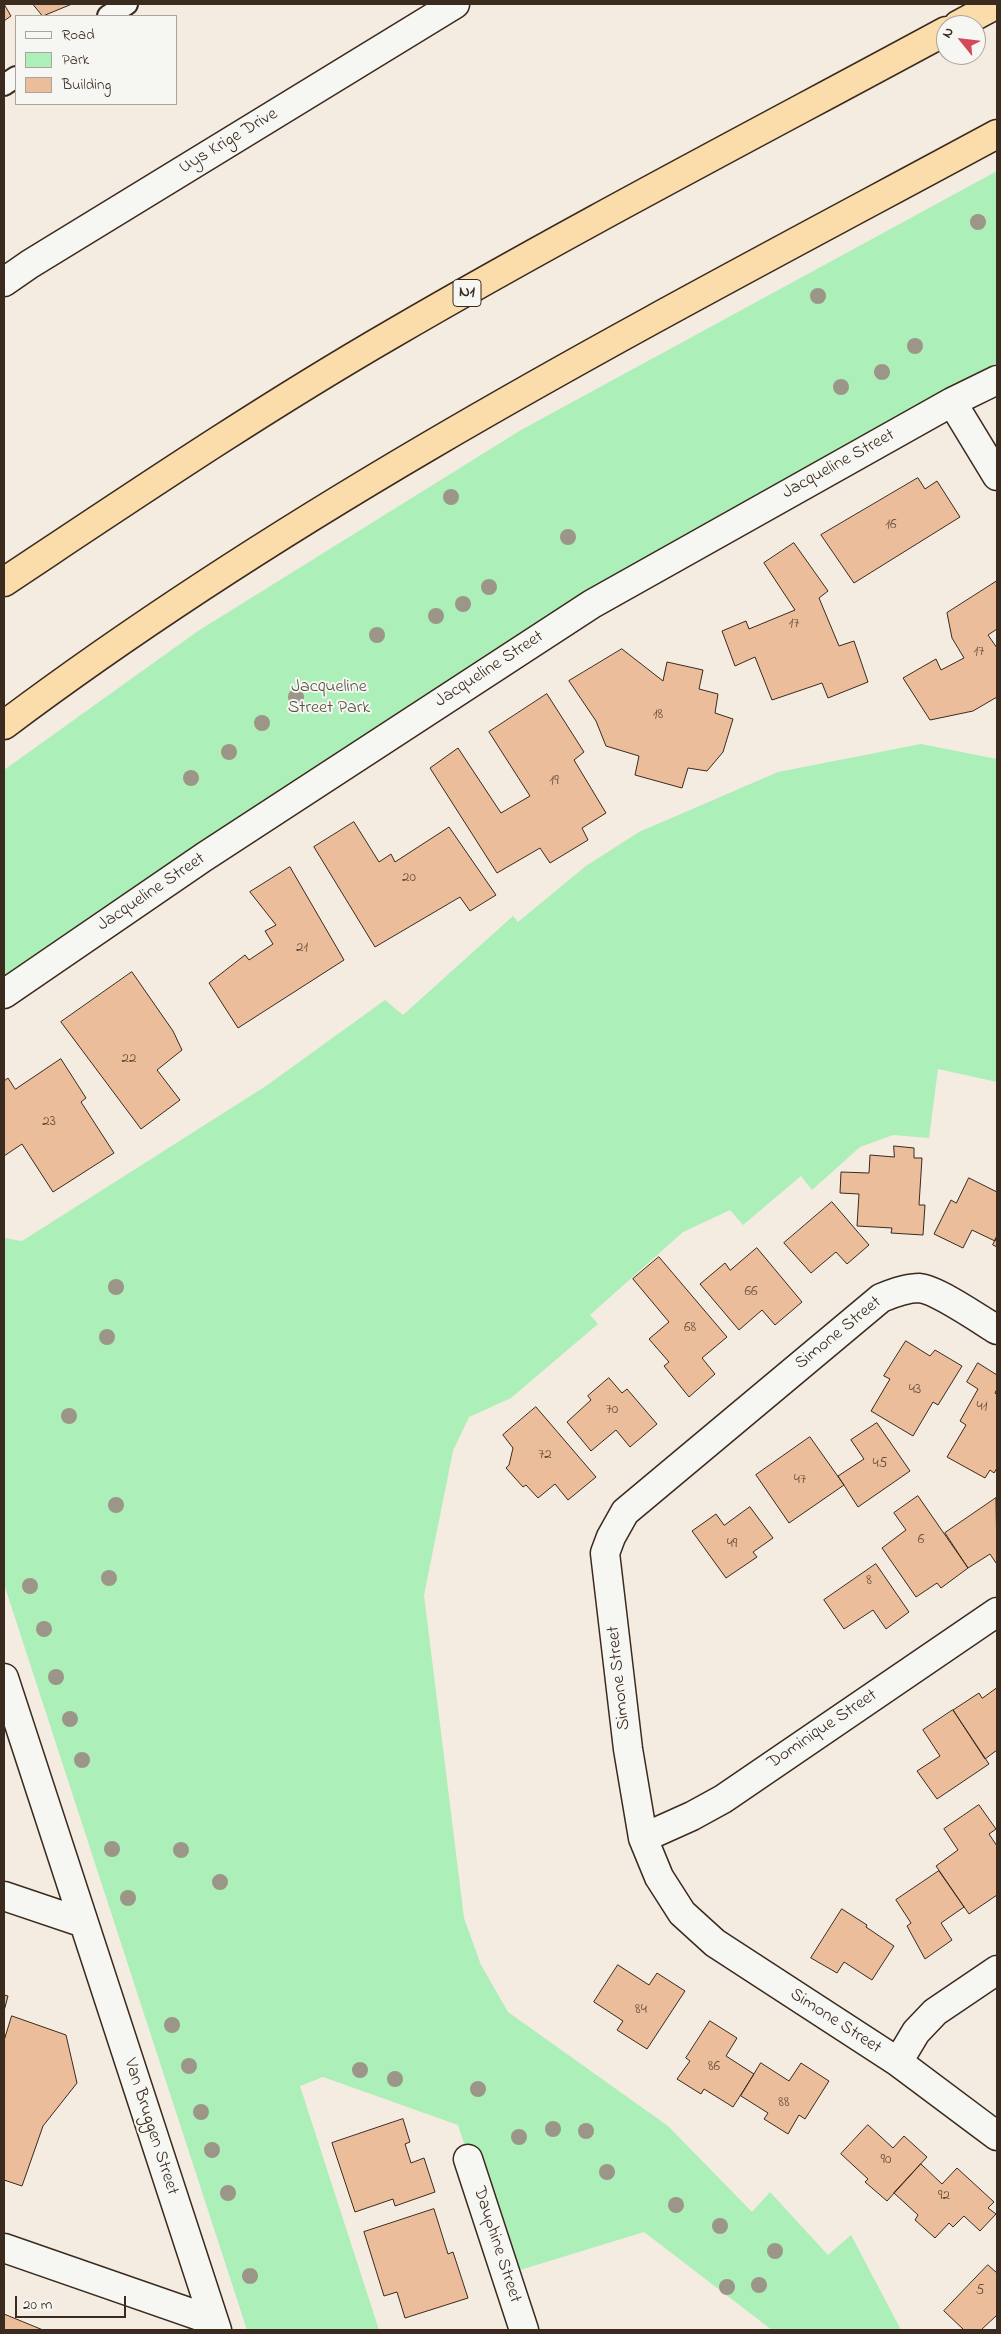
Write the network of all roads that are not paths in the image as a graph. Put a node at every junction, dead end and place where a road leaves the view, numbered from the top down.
1 (127, 4) edge
2 (455, 4) edge
3 (997, 4) edge
4 (110, 15) edge
5 (977, 15) edge
6 (936, 36) edge
7 (15, 77) edge
8 (4, 85) edge
9 (997, 134) edge
10 (4, 282) edge
11 (997, 380) edge
12 (952, 402) junction
13 (997, 476) edge
14 (4, 582) edge
15 (4, 724) edge
16 (4, 994) edge
17 (997, 1330) edge
18 (997, 1612) edge
19 (4, 1678) edge
20 (644, 1838) junction
21 (4, 1896) edge
22 (84, 1923) junction
23 (997, 1970) edge
24 (898, 2062) junction
25 (997, 2136) edge
26 (468, 2159) dead end
27 (4, 2248) edge
28 (215, 2325) edge
29 (524, 2330) edge

1 - 4 lane
2 - 10 street, Uys Krige Drive
3 - 5 highway
6 - 14 highway, N1
7 - 8 lane
9 - 15 highway
11 - 12 street, Jacqueline Street
12 - 13 street
12 - 16 street, Jacqueline Street
17 - 20 street, Simone Street
18 - 20 street, Dominique Street
19 - 22 street, Van Bruggen Street
20 - 24 street, Simone Street
21 - 22 street
22 - 28 street, Van Bruggen Street
23 - 24 street
24 - 25 street, Simone Street
26 - 29 street, Dauphine Street
27 - 28 street

